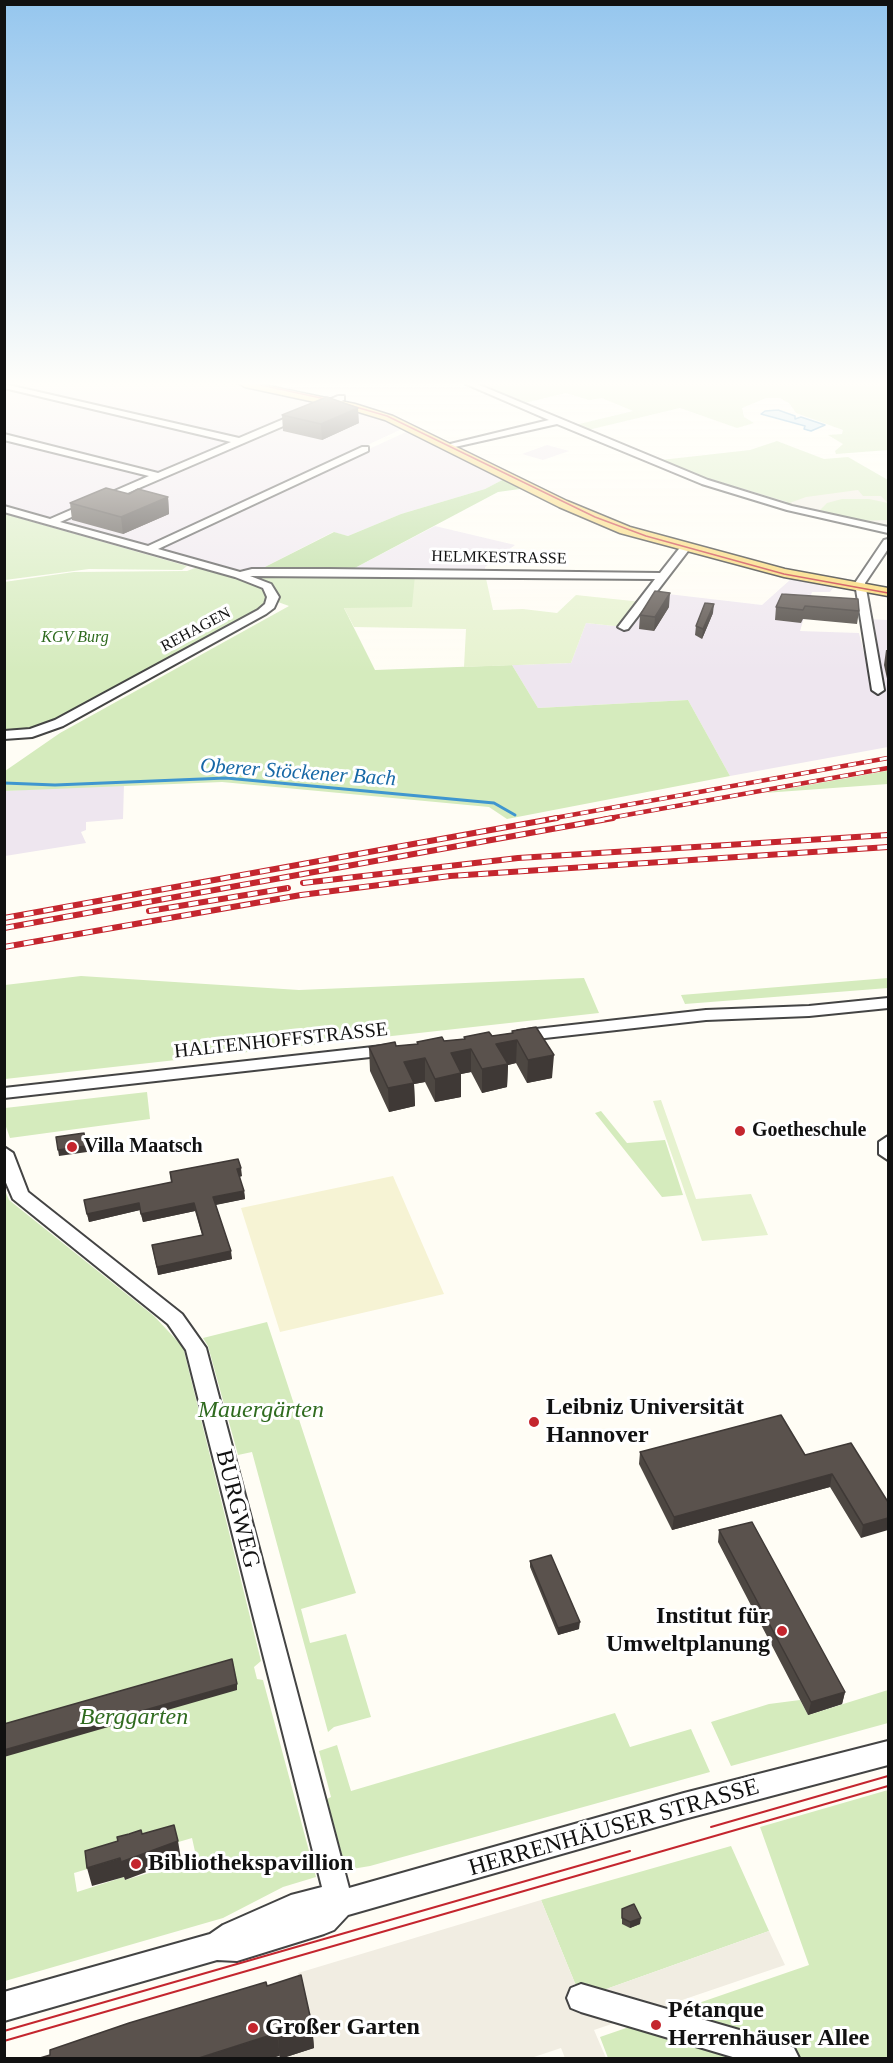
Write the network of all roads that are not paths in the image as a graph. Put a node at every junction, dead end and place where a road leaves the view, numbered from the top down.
1 (149, 480) edge
2 (296, 480) edge
3 (519, 480) edge
4 (703, 480) edge
5 (4, 509) edge
6 (51, 522) junction
7 (888, 530) edge
8 (888, 542) edge
9 (686, 547) junction
10 (150, 549) junction
11 (239, 575) junction
12 (662, 576) junction
13 (860, 588) junction
14 (888, 592) edge
15 (624, 627) dead end
16 (878, 690) dead end
17 (4, 735) edge
18 (888, 1001) edge
19 (495, 1039) edge
20 (414, 1048) edge
21 (4, 1093) edge
22 (4, 1153) edge
23 (888, 1753) edge
24 (340, 1904) junction
25 (581, 1998) dead end
26 (4, 2007) edge
27 (784, 2058) edge

1 - 6 street
2 - 10 street
3 - 9 main road
4 - 7 street
5 - 6 street, REHAGEN
6 - 10 street, REHAGEN
8 - 13 street
9 - 12 street
9 - 13 main road
10 - 11 street, REHAGEN
11 - 12 street, HELMKESTRASSE
11 - 17 street, REHAGEN
12 - 15 street
13 - 14 main road
13 - 16 street
18 - 19 street
20 - 21 street, HALTENHOFFSTRASSE
22 - 24 street, BURGWEG
23 - 24 street, HERRENHÄUSER STRASSE
24 - 26 street, HERRENHÄUSER STRASSE
25 - 27 street

